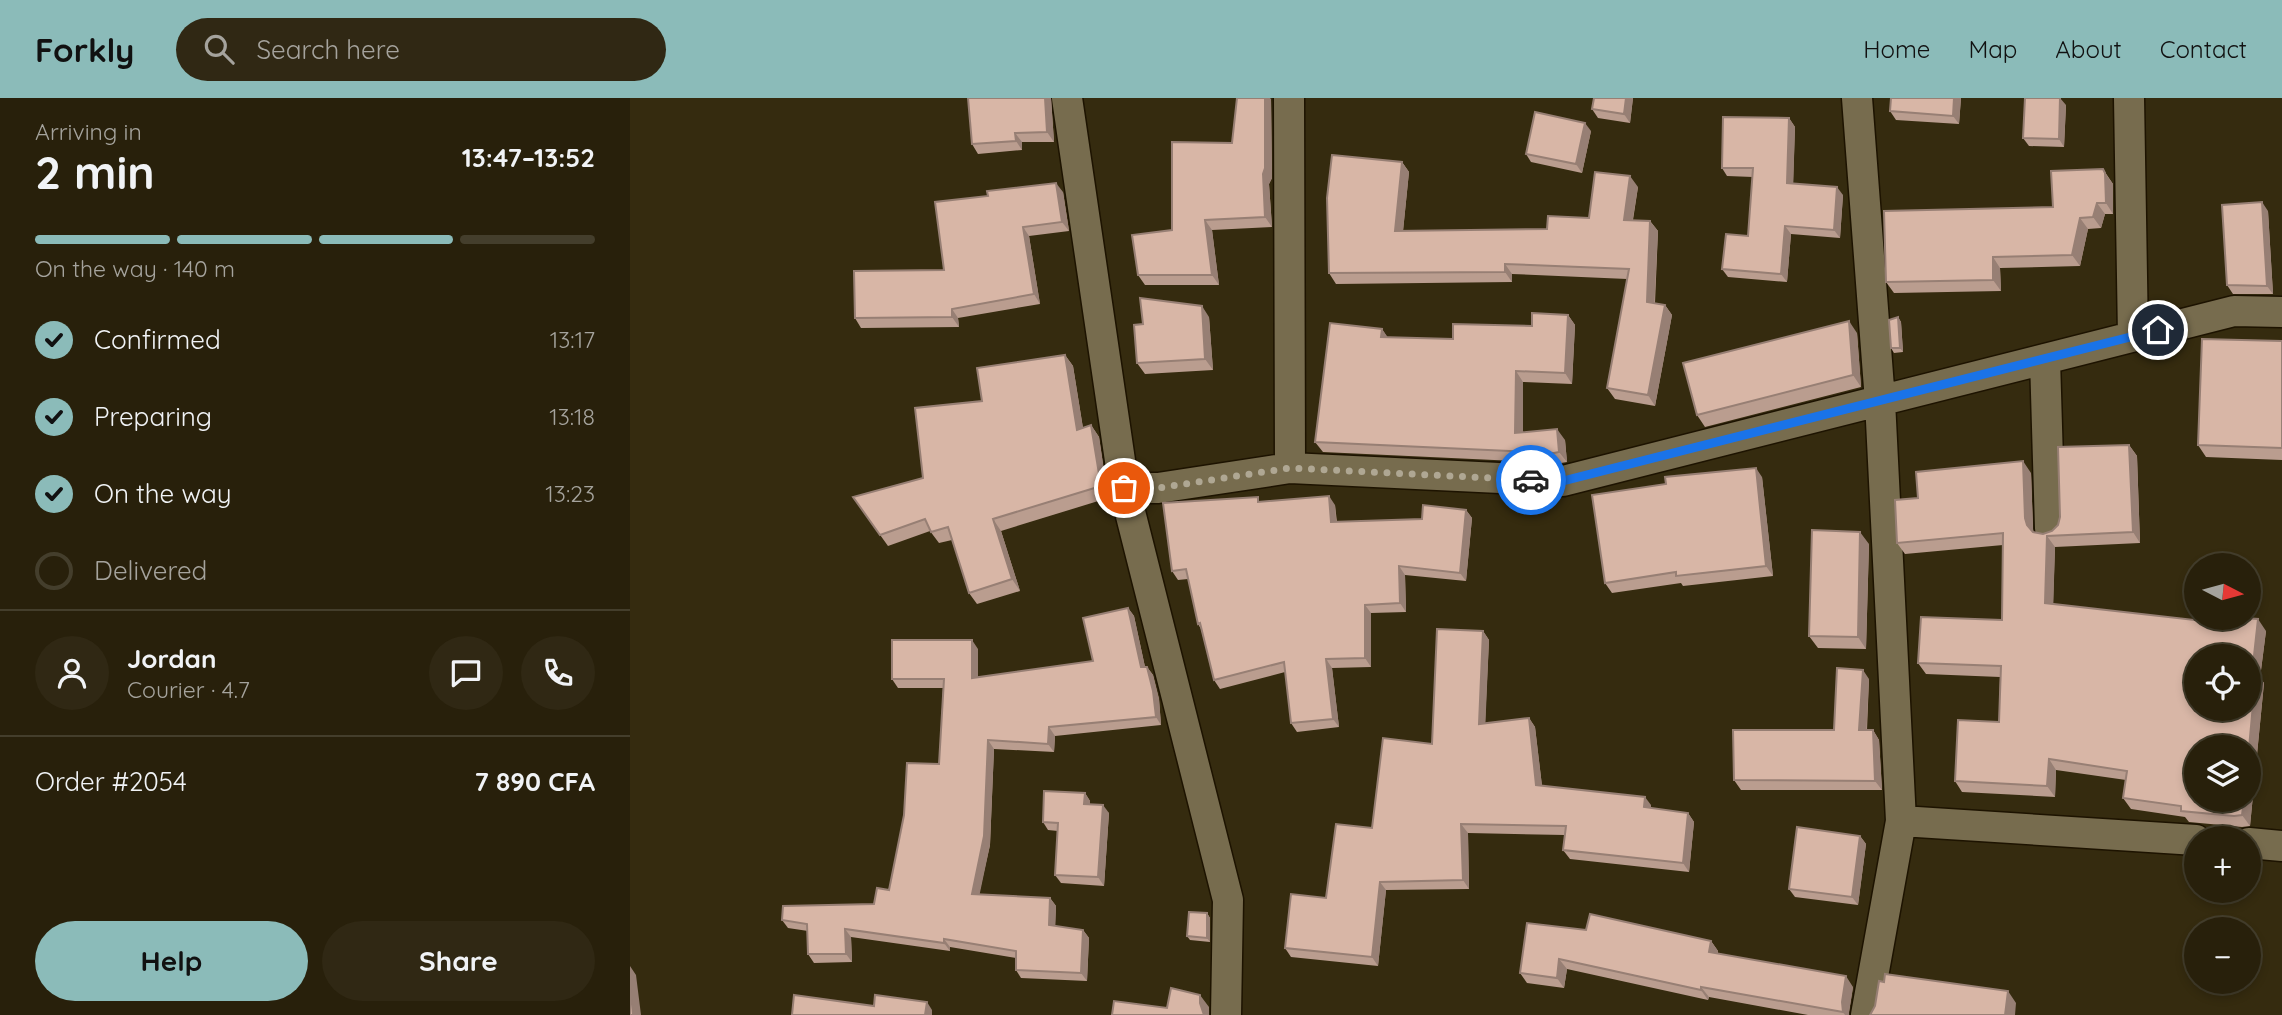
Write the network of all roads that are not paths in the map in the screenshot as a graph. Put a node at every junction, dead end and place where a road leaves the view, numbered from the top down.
1 (1067, 98) edge
2 (1289, 98) edge
3 (1857, 98) edge
4 (2129, 98) edge
5 (2282, 312) edge
6 (2133, 337) junction
7 (2045, 359) junction
8 (1880, 401) junction
9 (1290, 468) junction
10 (1124, 488) junction
11 (2050, 528) edge
12 (1901, 821) junction
13 (2184, 839) edge
14 (2261, 844) edge
15 (2282, 846) edge
16 (1226, 1015) edge
17 (1866, 1015) edge

1 - 10 street
2 - 9 street
3 - 8 street
4 - 6 street
5 - 6 street
6 - 7 street
7 - 8 street
7 - 11 street
8 - 9 street
8 - 12 street
9 - 10 street
10 - 16 street
12 - 13 street
12 - 17 street
14 - 15 street

